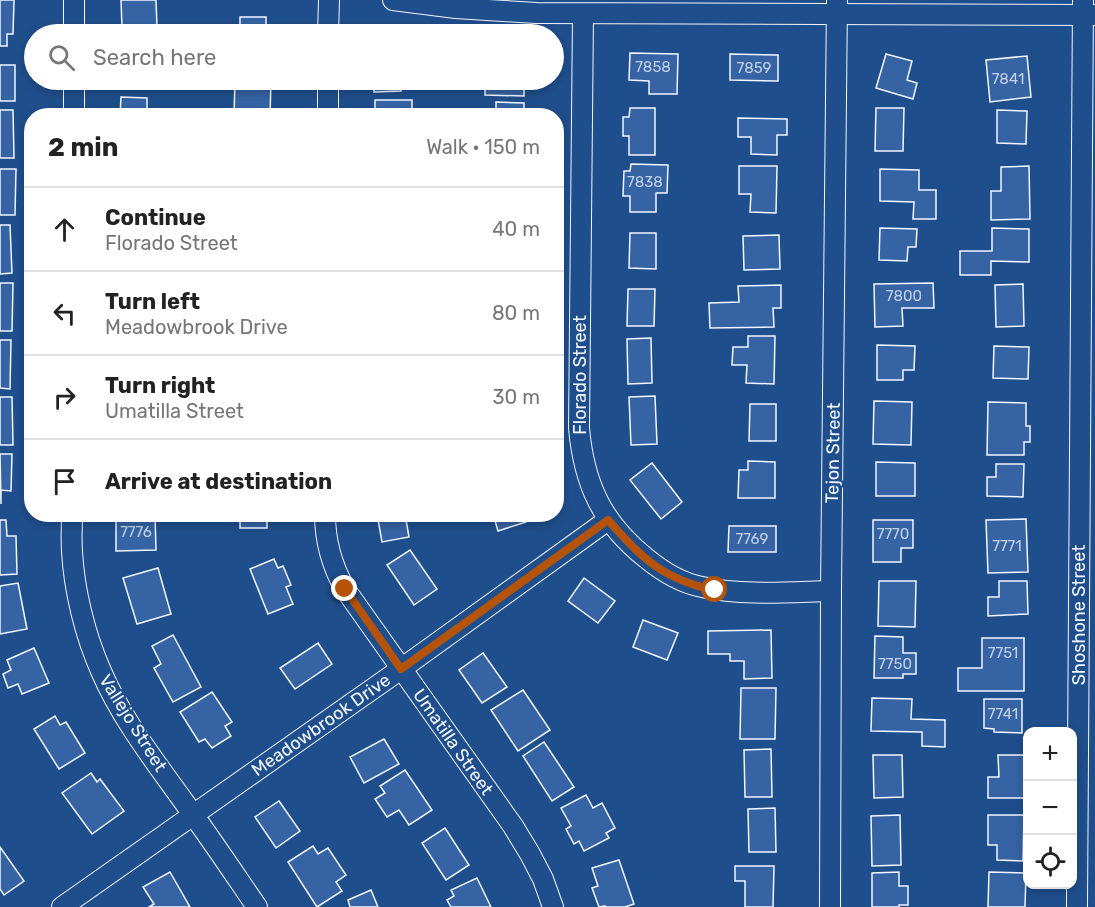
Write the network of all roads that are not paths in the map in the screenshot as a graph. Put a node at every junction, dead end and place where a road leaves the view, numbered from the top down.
1 (74, 0) edge
2 (328, 0) edge
3 (393, 0) edge
4 (837, 7) edge
5 (572, 9) edge
6 (1087, 10) edge
7 (74, 24) edge
8 (328, 24) edge
9 (74, 90) edge
10 (328, 90) edge
11 (74, 108) edge
12 (328, 108) edge
13 (608, 520) junction
14 (72, 522) edge
15 (326, 522) edge
16 (831, 591) junction
17 (401, 669) junction
18 (194, 815) junction
19 (62, 907) edge
20 (257, 907) edge
21 (553, 907) edge
22 (830, 907) edge
23 (1077, 907) edge

1 - 7 street
2 - 8 street
3 - 5 street
4 - 5 street
4 - 6 street
4 - 16 street, Tejon Street
5 - 13 street, Florado Street
6 - 23 street, Shoshone Street
9 - 11 street
10 - 12 street
13 - 16 street, Florado Street
13 - 17 street, Meadowbrook Drive
14 - 18 street, Vallejo Street
15 - 17 street, Umatilla Street
16 - 22 street, Tejon Street
17 - 18 street, Meadowbrook Drive
17 - 21 street, Umatilla Street
18 - 19 street, Meadowbrook Drive
18 - 20 street, Vallejo Street

